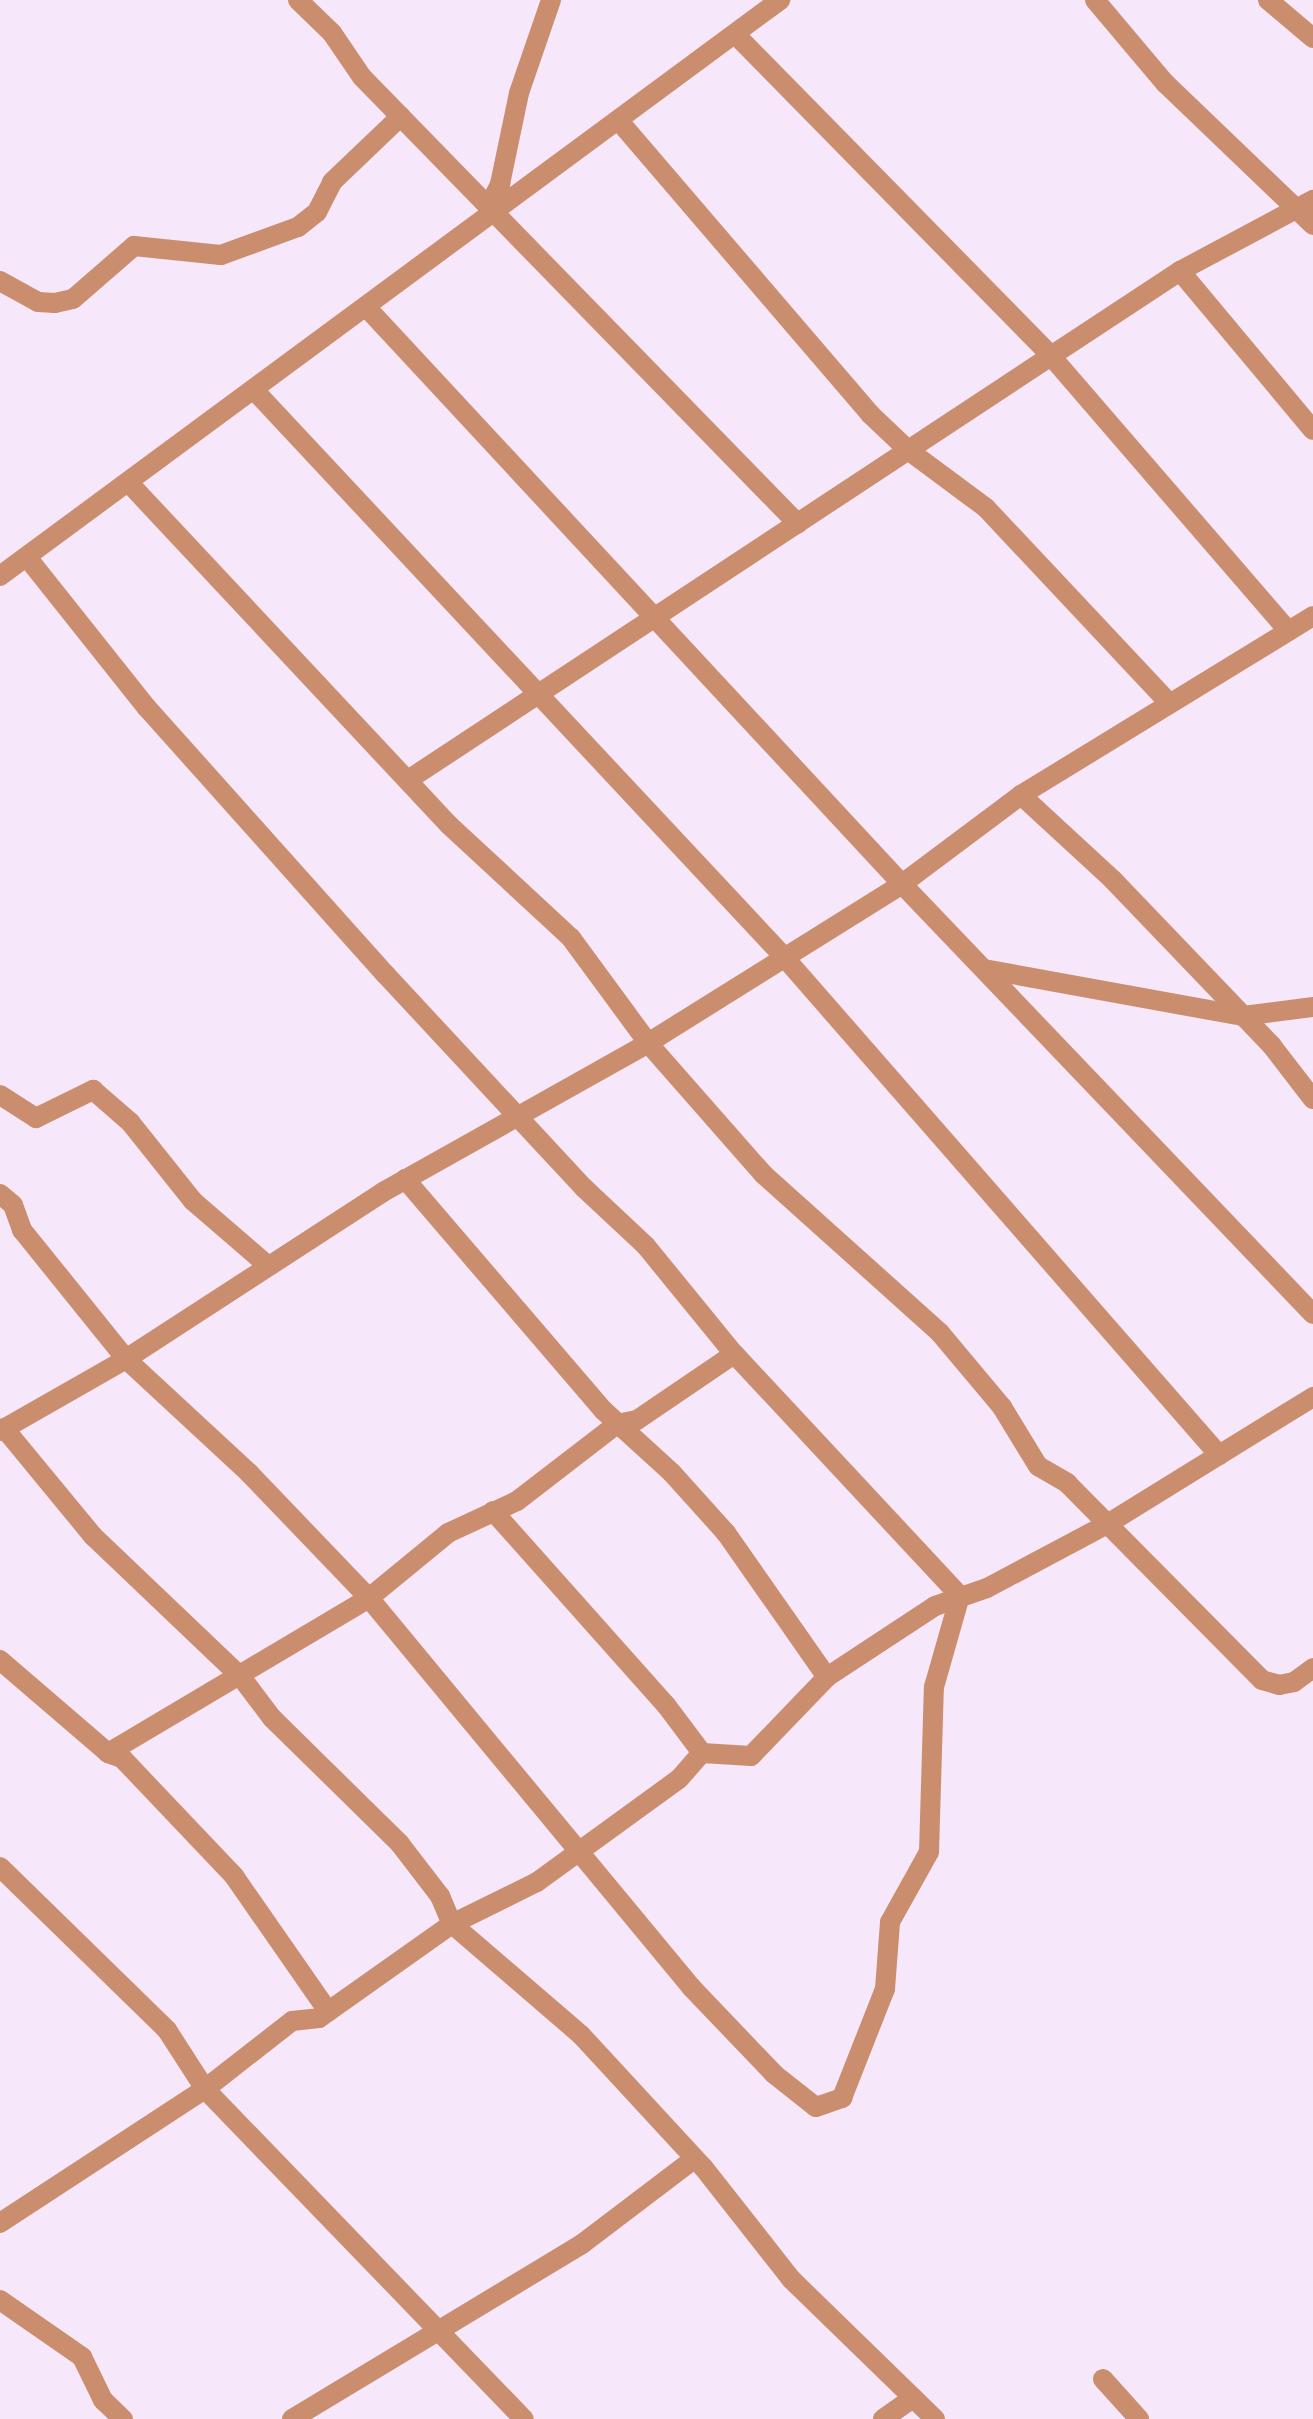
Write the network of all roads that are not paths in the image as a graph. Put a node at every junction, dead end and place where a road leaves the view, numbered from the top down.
1 (298, 0) edge
2 (551, 0) edge
3 (780, 0) edge
4 (1095, 0) edge
5 (1268, 0) edge
6 (735, 34) junction
7 (1313, 38) edge
8 (401, 116) junction
9 (619, 121) junction
10 (1305, 204) edge
11 (494, 209) junction
12 (1313, 225) edge
13 (1180, 271) junction
14 (0, 281) edge
15 (368, 309) junction
16 (1051, 356) junction
17 (255, 391) junction
18 (1313, 430) edge
19 (908, 450) junction
20 (129, 483) junction
21 (798, 524) junction
22 (27, 557) junction
23 (0, 576) edge
24 (1313, 616) edge
25 (656, 618) junction
26 (1288, 631) junction
27 (535, 696) junction
28 (1169, 703) junction
29 (408, 780) junction
30 (1021, 795) junction
31 (902, 884) junction
32 (785, 958) junction
33 (984, 969) junction
34 (1313, 1007) edge
35 (1243, 1016) junction
36 (648, 1043) junction
37 (0, 1095) edge
38 (1313, 1099) edge
39 (519, 1116) junction
40 (405, 1179) junction
41 (0, 1194) edge
42 (266, 1264) junction
43 (1313, 1314) edge
44 (734, 1354) junction
45 (126, 1359) junction
46 (1313, 1397) edge
47 (617, 1424) junction
48 (2, 1429) edge
49 (1219, 1455) junction
50 (493, 1511) junction
51 (1109, 1523) junction
52 (960, 1596) junction
53 (369, 1598) junction
54 (0, 1660) edge
55 (1313, 1668) edge
56 (241, 1677) junction
57 (827, 1677) junction
58 (108, 1753) junction
59 (702, 1753) junction
60 (581, 1853) junction
61 (0, 1867) edge
62 (452, 1924) junction
63 (328, 2011) junction
64 (205, 2089) junction
65 (694, 2159) junction
66 (0, 2223) edge
67 (0, 2300) edge
68 (442, 2332) junction
69 (1103, 2379) dead end
70 (913, 2398) junction
71 (123, 2419) edge
72 (292, 2419) edge
73 (524, 2419) edge
74 (883, 2419) edge
75 (935, 2419) edge
76 (1139, 2419) edge

1 - 8 street
2 - 11 street
3 - 6 street
4 - 10 street
5 - 7 street
6 - 9 street
6 - 16 street
8 - 11 street
8 - 14 street
9 - 11 street
9 - 19 street
10 - 12 street
10 - 13 street
11 - 15 street
11 - 21 street
13 - 16 street
13 - 18 street
15 - 17 street
15 - 25 street
16 - 19 street
16 - 26 street
17 - 20 street
17 - 27 street
19 - 21 street
19 - 28 street
20 - 22 street
20 - 29 street
21 - 25 street
22 - 23 street
22 - 39 street
24 - 26 street
25 - 27 street
25 - 31 street
26 - 28 street
27 - 29 street
27 - 32 street
28 - 30 street
29 - 36 street
30 - 31 street
30 - 35 street
31 - 32 street
31 - 33 street
32 - 36 street
32 - 49 street
33 - 35 street
33 - 43 street
34 - 35 street
35 - 38 street
36 - 39 street
36 - 51 street
37 - 42 street
39 - 40 street
39 - 44 street
40 - 42 street
40 - 47 street
41 - 45 street
42 - 45 street
44 - 47 street
44 - 52 street
45 - 48 street
45 - 53 street
46 - 49 street
47 - 50 street
47 - 57 street
48 - 56 street
49 - 51 street
50 - 53 street
50 - 59 street
51 - 52 street
51 - 55 street
52 - 57 street
52 - 60 street
53 - 56 street
53 - 60 street
54 - 58 street
56 - 58 street
56 - 62 street
57 - 59 street
58 - 63 street
59 - 60 street
60 - 62 street
61 - 64 street
62 - 63 street
62 - 65 street
63 - 64 street
64 - 66 street
64 - 68 street
65 - 68 street
65 - 70 street
67 - 71 street
68 - 72 street
68 - 73 street
69 - 76 street
70 - 74 street
70 - 75 street

